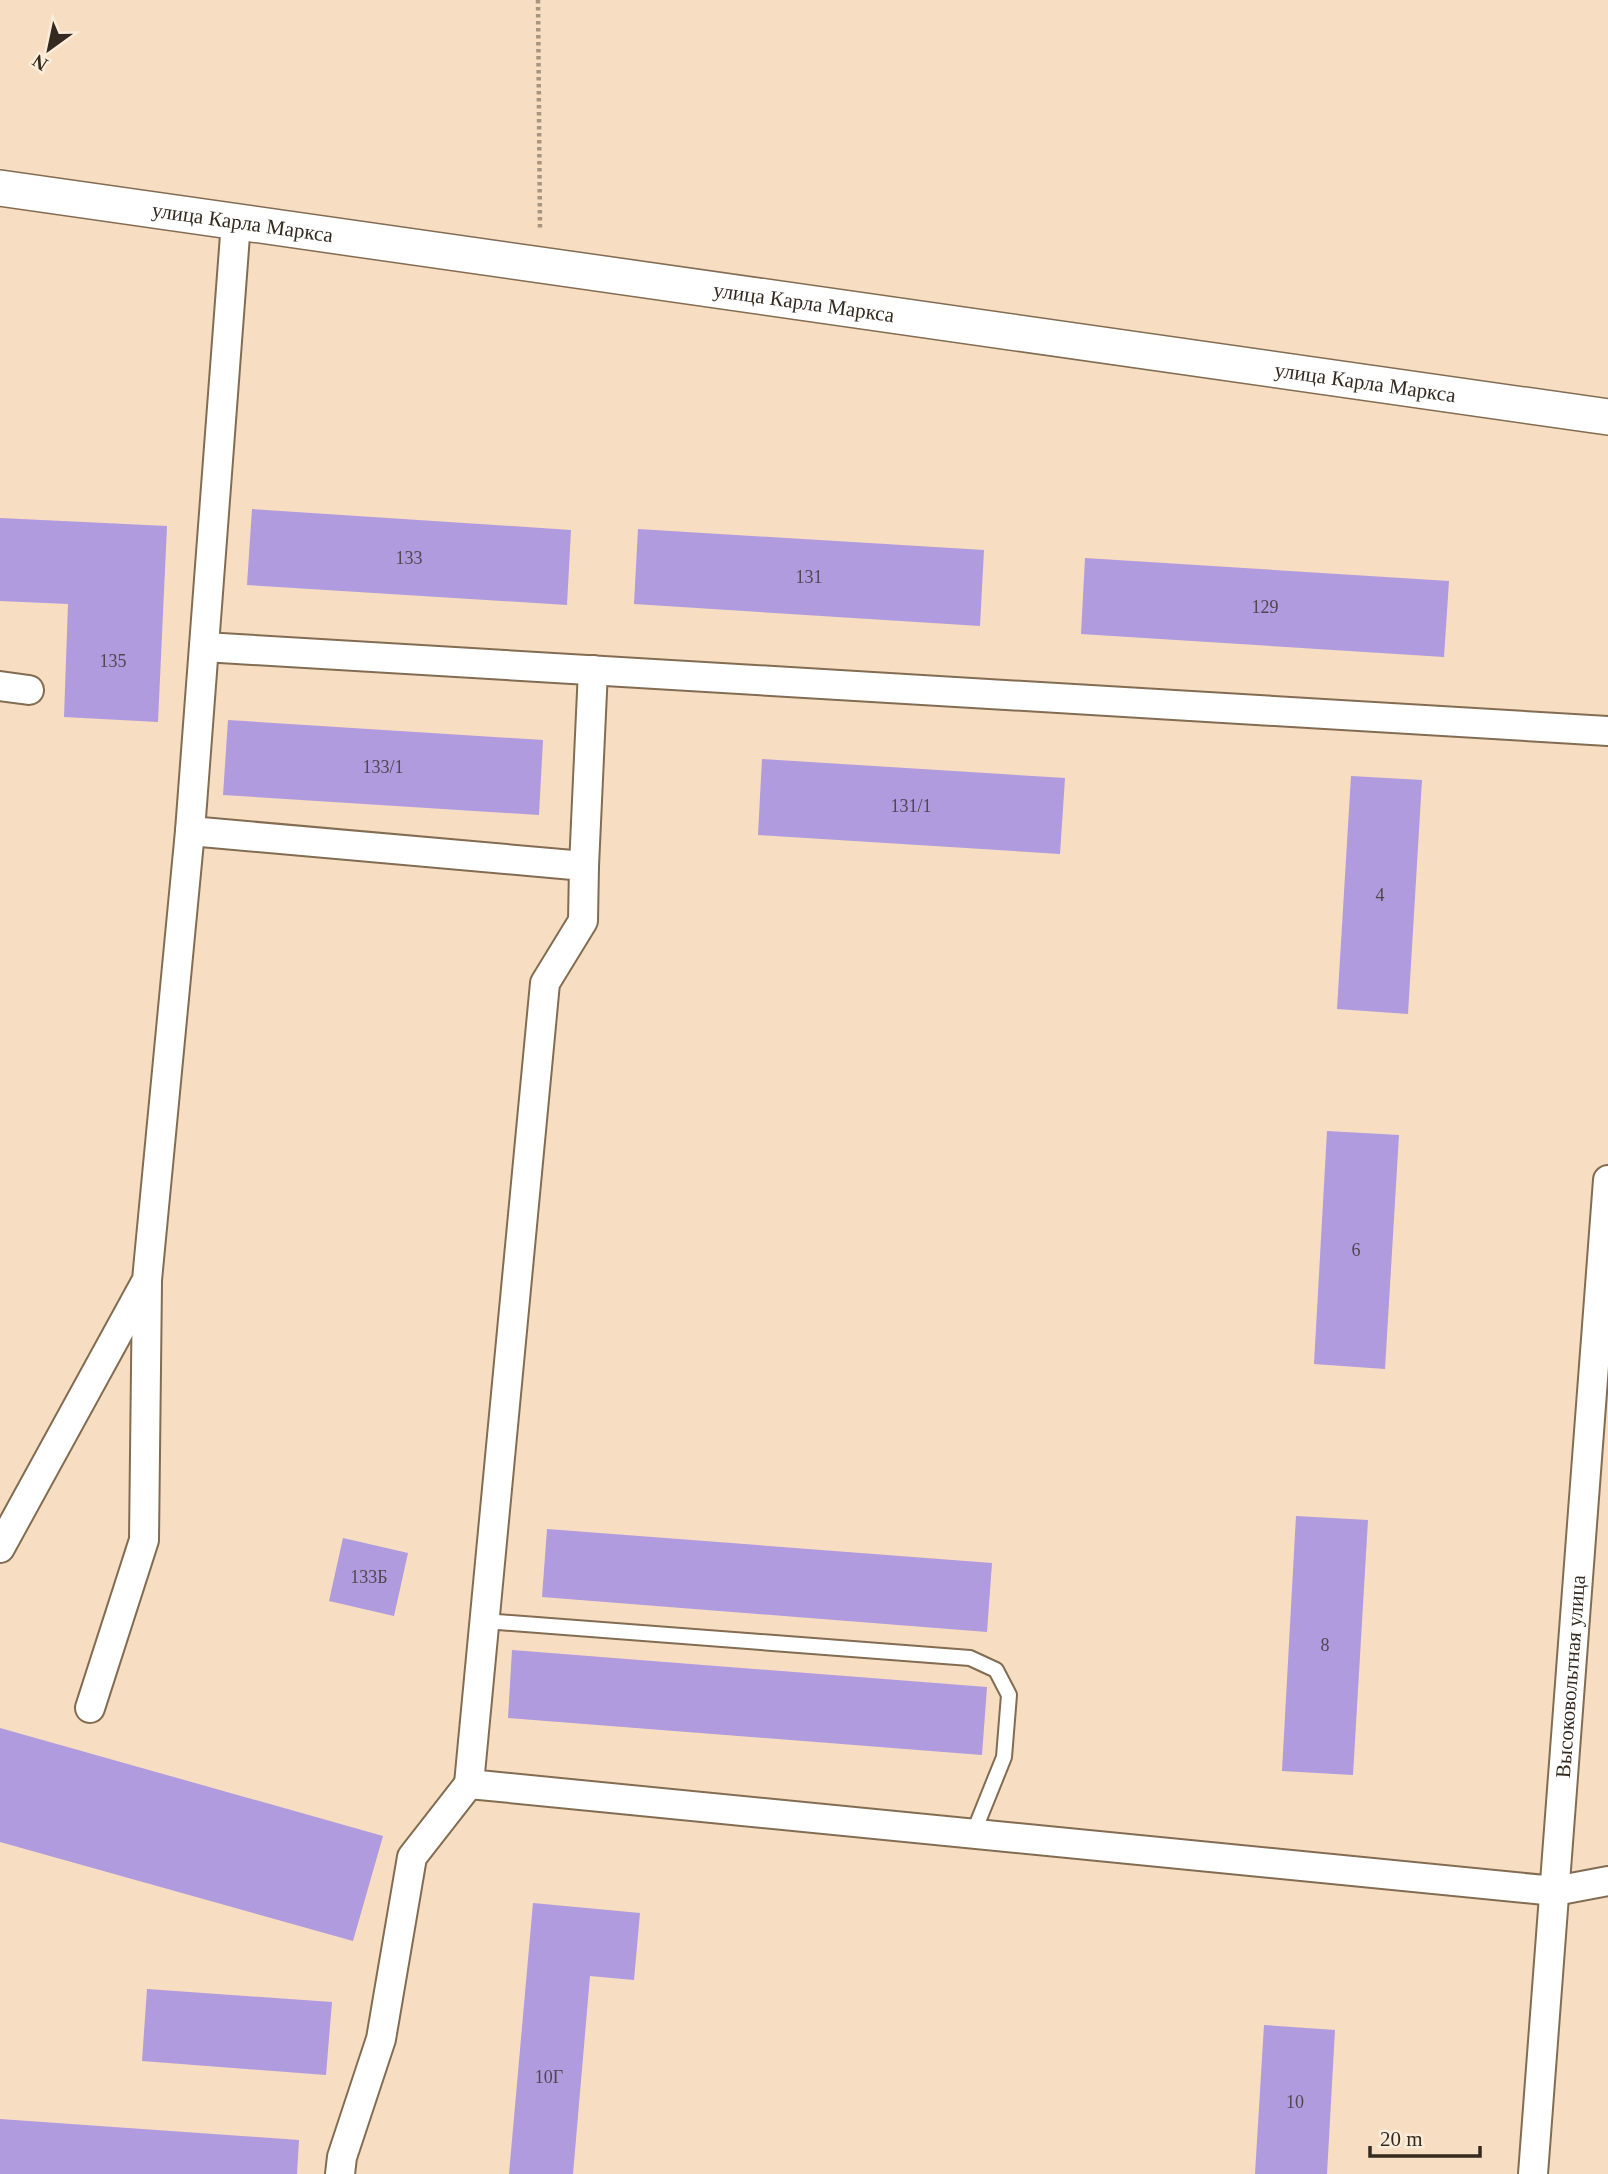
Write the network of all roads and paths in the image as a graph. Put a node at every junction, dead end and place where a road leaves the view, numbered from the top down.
1 (538, 0) edge
2 (0, 188) edge
3 (236, 222) junction
4 (540, 265) junction
5 (1608, 417) edge
6 (204, 647) junction
7 (593, 670) junction
8 (0, 686) edge
9 (29, 690) dead end
10 (1608, 731) edge
11 (190, 831) junction
12 (584, 866) junction
13 (1608, 1180) edge
14 (147, 1280) junction
15 (0, 1548) edge
16 (485, 1621) junction
17 (90, 1708) dead end
18 (469, 1784) junction
19 (973, 1834) junction
20 (1608, 1881) edge
21 (1555, 1891) junction
22 (340, 2174) edge
23 (1533, 2174) edge

1 - 4 path
2 - 3 street, улица Карла Маркса
3 - 4 street, улица Карла Маркса
3 - 6 street
4 - 5 street, улица Карла Маркса
6 - 7 street
6 - 11 street
7 - 10 street
7 - 12 street
8 - 9 street
11 - 12 street
11 - 14 street
12 - 16 street
13 - 21 street, Высоковольтная улица
14 - 15 street
14 - 17 street
16 - 18 street
16 - 19 lane
18 - 19 street
18 - 22 street
19 - 21 street
20 - 21 street
21 - 23 street, Высоковольтная улица

